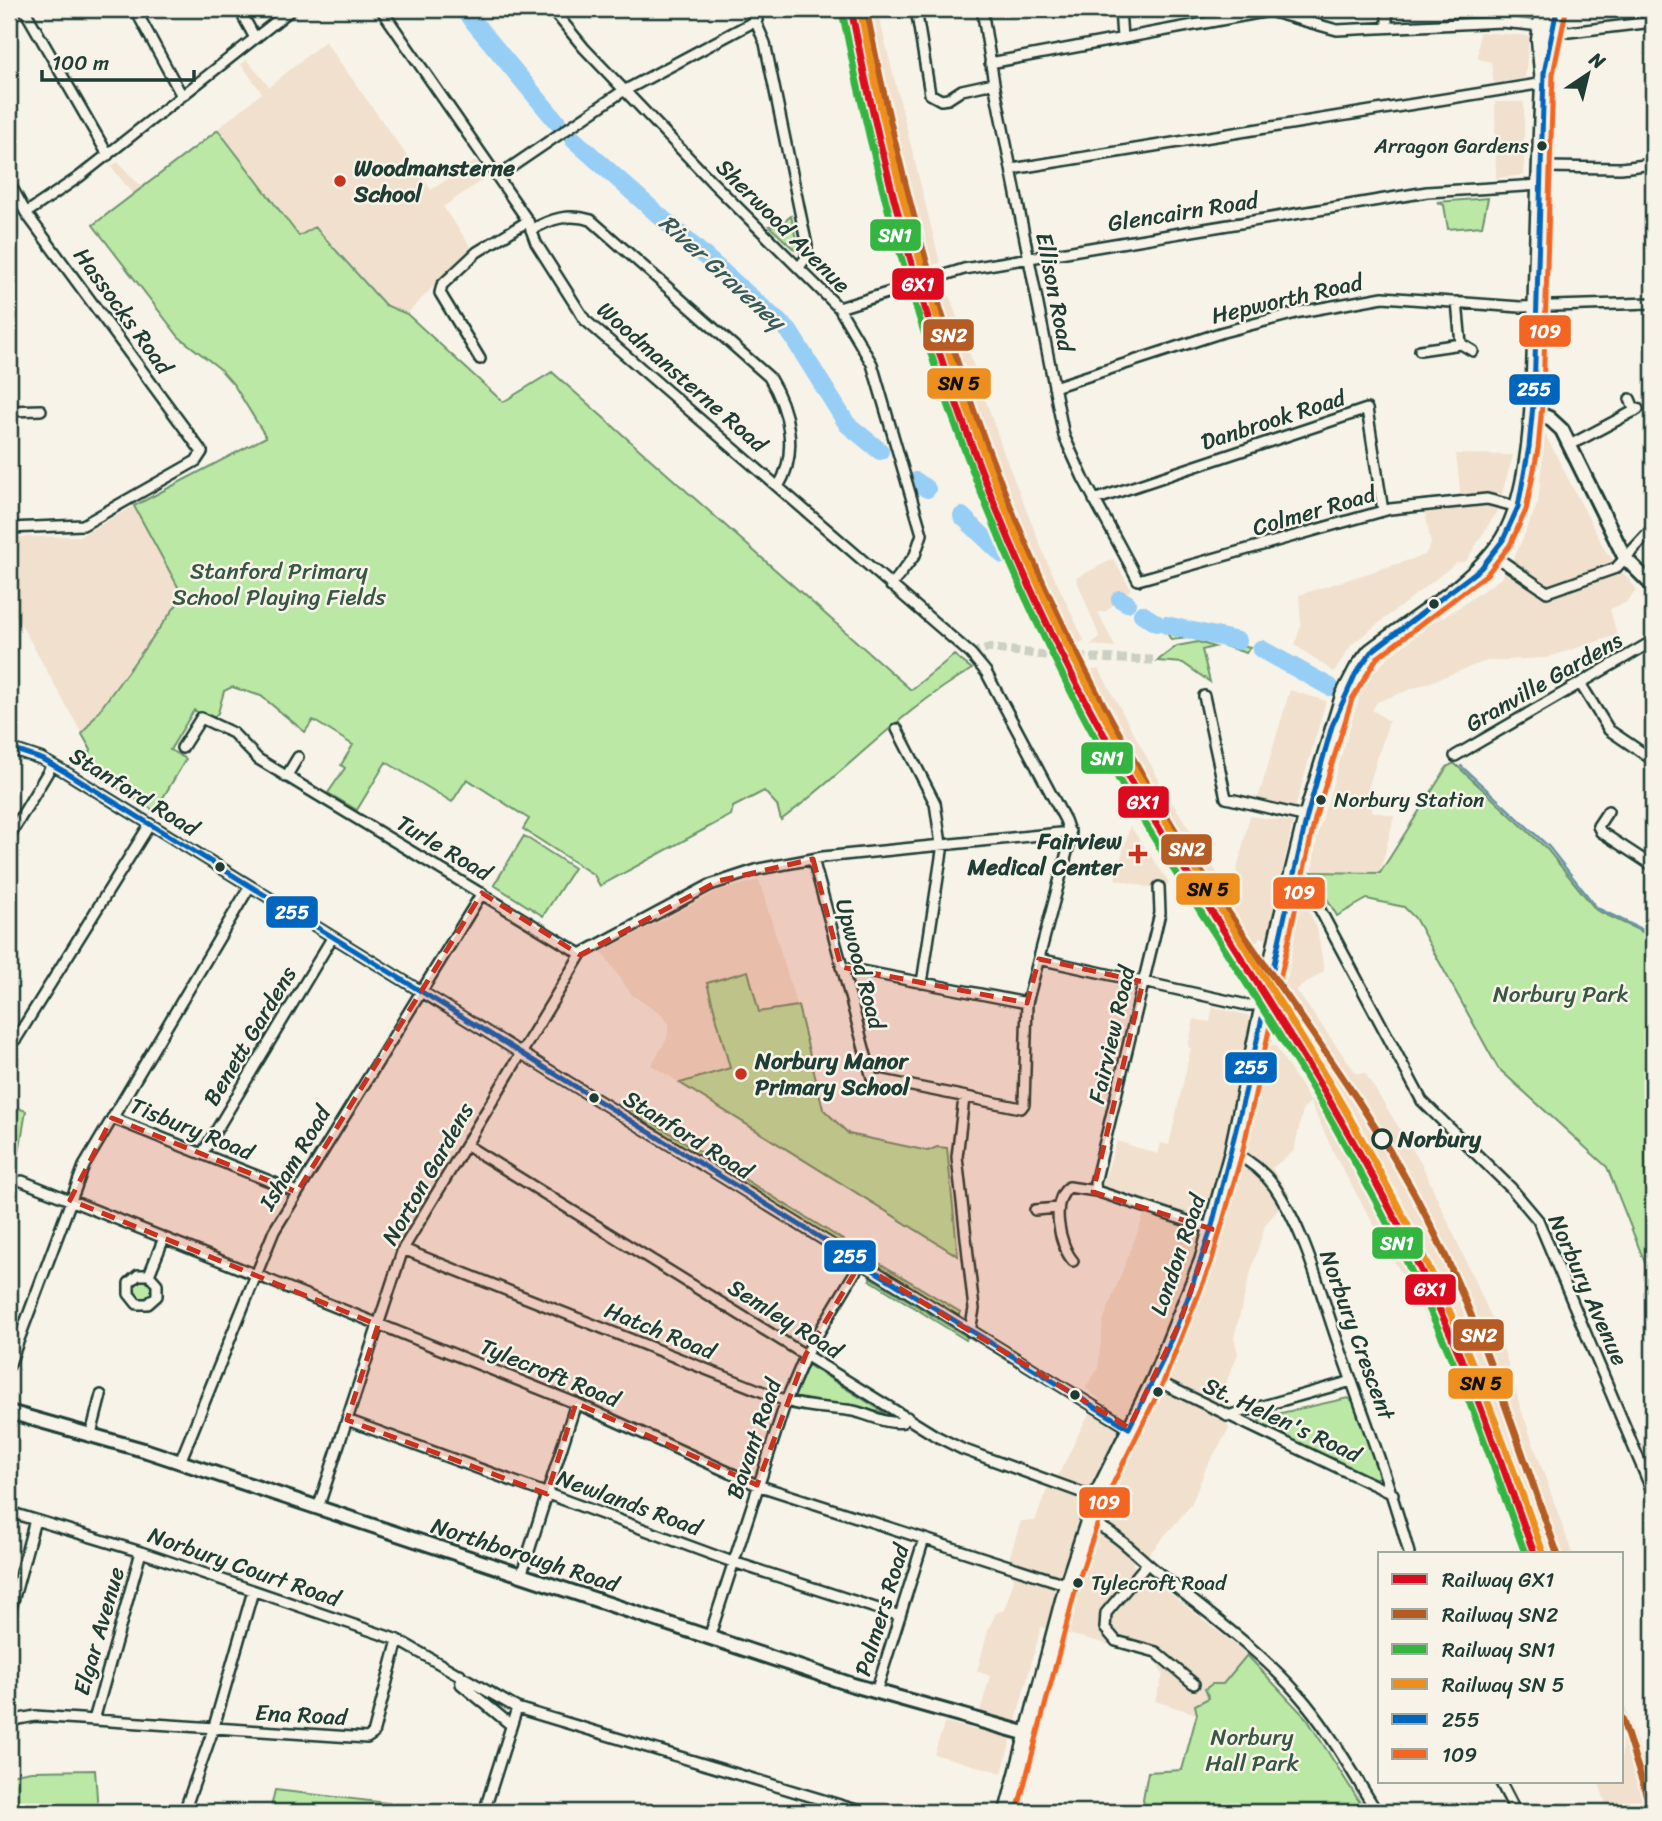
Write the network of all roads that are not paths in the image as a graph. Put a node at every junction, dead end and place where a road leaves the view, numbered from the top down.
1 (24, 9) edge
2 (135, 9) edge
3 (239, 9) edge
4 (292, 9) edge
5 (381, 9) edge
6 (553, 9) edge
7 (750, 9) edge
8 (916, 9) edge
9 (982, 9) edge
10 (1119, 9) edge
11 (1387, 9) edge
12 (1544, 9) edge
13 (1558, 9) edge
14 (1269, 10) edge
15 (757, 20) junction
16 (1653, 22) edge
17 (1387, 26) junction
18 (1548, 28) junction
19 (255, 38) junction
20 (1122, 38) junction
21 (990, 63) junction
22 (1544, 78) junction
23 (993, 83) junction
24 (625, 90) junction
25 (181, 96) junction
26 (108, 155) junction
27 (1653, 163) edge
28 (1541, 167) junction
29 (1012, 169) junction
30 (498, 176) junction
31 (9, 182) edge
32 (1540, 185) junction
33 (26, 213) junction
34 (529, 225) junction
35 (1029, 258) junction
36 (799, 267) junction
37 (1457, 302) junction
38 (1653, 303) edge
39 (1536, 305) junction
40 (839, 308) junction
41 (1461, 344) junction
42 (1420, 350) dead end
43 (1473, 351) dead end
44 (480, 359) dead end
45 (1054, 387) junction
46 (1630, 399) dead end
47 (41, 410) dead end
48 (9, 411) edge
49 (1533, 411) junction
50 (1570, 445) junction
51 (778, 487) junction
52 (1094, 500) junction
53 (1518, 507) junction
54 (1383, 511) junction
55 (9, 528) edge
56 (1653, 528) edge
57 (1493, 555) junction
58 (1625, 558) junction
59 (1130, 569) joint
60 (891, 586) junction
61 (1653, 586) edge
62 (1653, 641) edge
63 (1580, 683) junction
64 (1204, 696) dead end
65 (897, 729) dead end
66 (9, 748) edge
67 (182, 748) dead end
68 (1455, 756) dead end
69 (298, 757) dead end
70 (1653, 760) edge
71 (52, 765) junction
72 (286, 777) junction
73 (1608, 811) dead end
74 (1307, 817) junction
75 (150, 824) junction
76 (1070, 832) junction
77 (9, 837) edge
78 (942, 845) junction
79 (813, 859) junction
80 (1653, 866) edge
81 (250, 886) junction
82 (1159, 887) dead end
83 (1290, 888) junction
84 (482, 893) junction
85 (332, 938) junction
86 (580, 954) junction
87 (1039, 959) junction
88 (841, 967) junction
89 (922, 982) junction
90 (1143, 982) junction
91 (419, 992) junction
92 (1027, 1003) junction
93 (1264, 1005) junction
94 (9, 1036) edge
95 (520, 1055) junction
96 (964, 1098) junction
97 (112, 1118) junction
98 (466, 1145) junction
99 (1233, 1153) junction
100 (202, 1154) junction
101 (22, 1181) dead end
102 (1096, 1191) junction
103 (297, 1192) junction
104 (70, 1200) junction
105 (1058, 1208) junction
106 (1035, 1210) dead end
107 (1213, 1229) junction
108 (163, 1238) junction
109 (403, 1249) junction
110 (1073, 1261) dead end
111 (860, 1264) junction
112 (149, 1275) dead end
113 (255, 1275) junction
114 (378, 1325) junction
115 (970, 1331) junction
116 (806, 1354) junction
117 (9, 1366) edge
118 (1155, 1380) junction
119 (1352, 1381) junction
120 (101, 1395) dead end
121 (786, 1401) junction
122 (576, 1403) junction
123 (9, 1412) edge
124 (1227, 1416) junction
125 (906, 1418) junction
126 (347, 1420) junction
127 (1129, 1428) junction
128 (91, 1434) junction
129 (180, 1462) junction
130 (757, 1485) junction
131 (1653, 1493) edge
132 (547, 1494) junction
133 (1393, 1494) junction
134 (1097, 1498) junction
135 (318, 1508) junction
136 (9, 1512) edge
137 (35, 1520) junction
138 (1088, 1521) junction
139 (924, 1539) junction
140 (141, 1552) junction
141 (1409, 1552) edge
142 (733, 1562) junction
143 (1147, 1564) junction
144 (521, 1576) junction
145 (1068, 1585) junction
146 (253, 1591) junction
147 (9, 1616) edge
148 (900, 1616) junction
149 (709, 1638) junction
150 (398, 1640) junction
151 (460, 1674) junction
152 (1194, 1684) dead end
153 (876, 1692) junction
154 (517, 1708) junction
155 (94, 1720) junction
156 (9, 1721) edge
157 (511, 1725) junction
158 (213, 1730) junction
159 (1028, 1734) junction
160 (1501, 1783) edge
161 (184, 1812) edge
162 (484, 1812) edge
163 (863, 1812) edge
164 (1008, 1812) edge
165 (1377, 1812) edge
166 (1516, 1812) edge

1 - 26 street
2 - 25 street
3 - 19 street
4 - 19 street
5 - 30 street, Woodmansterne Road
6 - 24 street, Sherwood Avenue
7 - 15 street
8 - 23 street
9 - 21 street, Ellison Road
10 - 20 street
11 - 17 street
12 - 18 highway
13 - 18 highway
14 - 17 street
14 - 20 street
15 - 24 street
15 - 36 street
16 - 18 street
17 - 18 street
18 - 22 highway, London Road
19 - 25 street
20 - 21 street
21 - 23 street, Ellison Road
22 - 28 highway, London Road
22 - 29 street
23 - 29 street, Ellison Road
24 - 30 street
24 - 36 street, Sherwood Avenue
25 - 26 street
26 - 33 street
27 - 28 street
28 - 32 highway, London Road
29 - 35 street, Ellison Road
30 - 34 street, Woodmansterne Road
31 - 33 street, Hassocks Road
32 - 35 street, Glencairn Road
32 - 39 highway, London Road
33 - 55 street, Hassocks Road
34 - 44 street
34 - 51 street, Woodmansterne Road
34 - 51 street
35 - 40 street, Glencairn Road
35 - 45 street, Ellison Road
36 - 40 street, Sherwood Avenue
37 - 39 street, Hepworth Road
37 - 41 street
37 - 45 street, Hepworth Road
38 - 39 street, Hepworth Road
39 - 49 highway, London Road
40 - 60 street, Sherwood Avenue
41 - 42 street
41 - 43 street
45 - 52 street, Ellison Road
46 - 50 street
47 - 48 street
49 - 50 street
49 - 53 highway, London Road
50 - 58 street
51 - 60 street, Woodmansterne Road
52 - 54 street, Danbrook Road
52 - 59 street, Ellison Road
53 - 54 street, Colmer Road
53 - 57 highway, London Road
54 - 59 street, Colmer Road
56 - 58 street
57 - 58 street
57 - 74 highway, London Road
58 - 61 street
60 - 76 street, Woodmansterne Road
62 - 63 street, Granville Gardens
63 - 68 street, Granville Gardens
63 - 70 street
64 - 74 street
65 - 78 street
66 - 71 street, Stanford Road
67 - 72 street, Turle Road
69 - 72 street
71 - 75 street, Stanford Road
71 - 77 street
72 - 84 street, Turle Road
73 - 80 street
74 - 83 highway, London Road
75 - 81 street, Stanford Road
75 - 94 street
76 - 78 street
76 - 87 street
78 - 79 street
78 - 89 street
79 - 86 street
79 - 88 street, Upwood Road
81 - 85 street, Stanford Road
81 - 97 street
82 - 90 street, Fairview Road
83 - 93 highway, London Road
83 - 131 street, Norbury Avenue
84 - 86 street, Turle Road
84 - 91 street, Isham Road
85 - 91 street, Stanford Road
85 - 100 street, Benett Gardens
86 - 95 street, Norton Gardens
87 - 90 street
87 - 92 street
88 - 89 street
88 - 96 street, Upwood Road
89 - 92 street
90 - 93 street
90 - 102 street, Fairview Road
91 - 95 street, Stanford Road
91 - 103 street, Isham Road
92 - 96 street
93 - 99 highway, London Road
95 - 98 street, Norton Gardens
95 - 111 street, Stanford Road
96 - 115 street
97 - 100 street, Tisbury Road
97 - 104 street
98 - 109 street, Norton Gardens
98 - 116 street, Semley Road
99 - 107 highway, London Road
99 - 119 street, Norbury Crescent
100 - 103 street, Tisbury Road
101 - 104 street, Tylecroft Road
102 - 105 street
102 - 107 street
103 - 113 street, Isham Road
104 - 108 street, Tylecroft Road
104 - 117 street
105 - 106 street
105 - 110 street
107 - 118 highway, London Road
108 - 112 street
108 - 113 street, Tylecroft Road
109 - 114 street, Norton Gardens
109 - 121 street, Hatch Road
111 - 115 street, Stanford Road
111 - 116 street, Bavant Road
113 - 114 street, Tylecroft Road
113 - 129 street, Isham Road
114 - 122 street, Tylecroft Road
114 - 126 street, Norton Gardens
115 - 127 street, Stanford Road
116 - 121 street, Bavant Road
116 - 125 street, Semley Road
118 - 124 street, St. Helen's Road
118 - 127 highway, London Road
119 - 124 street
119 - 133 street, Norbury Crescent
120 - 128 street
121 - 125 street, Hatch Road
121 - 130 street, Bavant Road
122 - 130 street, Tylecroft Road
122 - 132 street
123 - 128 street, Northborough Road
124 - 133 street, St. Helen's Road
125 - 134 street, Semley Road
126 - 132 street, Newlands Road
126 - 135 street, Norton Gardens
127 - 134 highway, London Road
128 - 129 street, Northborough Road
129 - 135 street, Northborough Road
130 - 139 street, Tylecroft Road
130 - 142 street, Bavant Road
132 - 142 street, Newlands Road
132 - 144 street
133 - 141 street, Norbury Crescent
134 - 138 highway, London Road
135 - 144 street, Northborough Road
136 - 137 street, Norbury Court Road
137 - 140 street, Norbury Court Road
137 - 147 street
138 - 143 street
138 - 145 highway, London Road
139 - 145 street, Tylecroft Road
139 - 148 street, Palmers Road
140 - 146 street, Norbury Court Road
140 - 155 street, Elgar Avenue
142 - 148 street, Newlands Road
142 - 149 street, Bavant Road
143 - 152 street
143 - 165 street
144 - 149 street, Northborough Road
145 - 159 highway, London Road
146 - 150 street, Norbury Court Road
146 - 158 street
148 - 153 street, Palmers Road
149 - 153 street, Northborough Road
150 - 151 street, Norbury Court Road
150 - 158 street, Ena Road
151 - 154 street, Norbury Court Road
151 - 157 street, Norbury Court Road
153 - 159 street, Northborough Road
154 - 157 street
154 - 163 street, Norbury Court Road
155 - 156 street
155 - 158 street
157 - 162 street
158 - 161 street
159 - 164 highway, London Road
160 - 166 street

